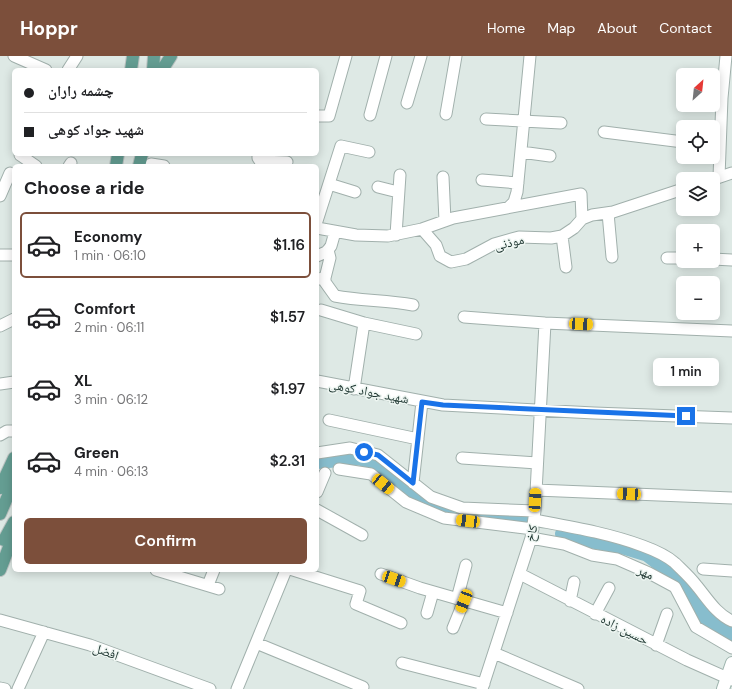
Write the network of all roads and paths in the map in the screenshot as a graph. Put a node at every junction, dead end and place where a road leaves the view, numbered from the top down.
1 (14, 56) edge
2 (77, 56) edge
3 (133, 56) edge
4 (154, 56) edge
5 (171, 56) edge
6 (346, 56) edge
7 (386, 56) edge
8 (421, 56) edge
9 (456, 56) edge
10 (530, 56) edge
11 (726, 56) edge
12 (41, 68) edge
13 (69, 68) edge
14 (131, 68) edge
15 (153, 68) edge
16 (163, 68) edge
17 (727, 99) edge
18 (407, 103) dead end
19 (370, 114) dead end
20 (446, 114) dead end
21 (319, 116) edge
22 (486, 119) dead end
23 (524, 121) junction
24 (561, 123) dead end
25 (604, 132) dead end
26 (720, 132) edge
27 (676, 141) edge
28 (369, 152) dead end
29 (521, 152) junction
30 (21, 156) edge
31 (258, 156) edge
32 (550, 156) dead end
33 (287, 162) dead end
34 (33, 164) edge
35 (10, 173) dead end
36 (732, 173) edge
37 (400, 175) dead end
38 (443, 177) dead end
39 (720, 177) edge
40 (482, 180) dead end
41 (518, 183) junction
42 (329, 184) junction
43 (378, 187) dead end
44 (676, 191) edge
45 (355, 192) dead end
46 (398, 192) junction
47 (0, 196) edge
48 (509, 207) junction
49 (608, 213) junction
50 (319, 215) edge
51 (582, 219) junction
52 (445, 221) junction
53 (319, 228) edge
54 (422, 229) junction
55 (335, 232) junction
56 (396, 235) junction
57 (562, 236) junction
58 (328, 250) junction
59 (0, 255) edge
60 (12, 255) edge
61 (319, 255) edge
62 (612, 257) dead end
63 (667, 258) dead end
64 (676, 258) edge
65 (720, 259) edge
66 (732, 260) edge
67 (566, 267) dead end
68 (321, 279) edge
69 (413, 305) dead end
70 (321, 310) dead end
71 (464, 317) dead end
72 (12, 320) edge
73 (364, 323) junction
74 (545, 323) junction
75 (0, 326) edge
76 (732, 331) edge
77 (416, 334) dead end
78 (319, 381) edge
79 (12, 382) edge
80 (0, 384) edge
81 (354, 389) junction
82 (422, 402) junction
83 (540, 410) junction
84 (732, 418) edge
85 (329, 420) dead end
86 (418, 439) junction
87 (319, 453) edge
88 (462, 458) dead end
89 (12, 462) edge
90 (537, 463) junction
91 (338, 469) dead end
92 (413, 483) junction
93 (12, 487) edge
94 (0, 488) edge
95 (536, 490) junction
96 (732, 498) edge
97 (319, 511) edge
98 (0, 514) edge
99 (533, 524) junction
100 (12, 526) edge
101 (362, 535) dead end
102 (12, 539) edge
103 (0, 548) edge
104 (466, 565) dead end
105 (703, 569) dead end
106 (0, 570) edge
107 (732, 571) edge
108 (163, 572) edge
109 (213, 572) edge
110 (285, 572) edge
111 (299, 572) edge
112 (381, 574) dead end
113 (520, 574) junction
114 (574, 582) dead end
115 (208, 585) junction
116 (609, 588) dead end
117 (219, 589) dead end
118 (433, 592) junction
119 (460, 600) junction
120 (570, 601) junction
121 (427, 612) dead end
122 (507, 613) junction
123 (595, 614) junction
124 (667, 614) dead end
125 (0, 620) edge
126 (732, 621) edge
127 (401, 623) dead end
128 (453, 628) dead end
129 (44, 632) junction
130 (256, 643) junction
131 (656, 645) junction
132 (732, 648) edge
133 (494, 653) junction
134 (402, 663) dead end
135 (732, 663) edge
136 (729, 678) edge
137 (363, 687) dead end
138 (483, 687) edge
139 (0, 688) edge
140 (5, 689) edge
141 (18, 689) edge
142 (210, 689) edge
143 (237, 689) edge
144 (578, 689) edge
145 (722, 689) edge

1 - 12 street
2 - 13 street
3 - 14 main road
4 - 15 main road
5 - 16 main road
6 - 21 street
7 - 19 street
8 - 18 street
9 - 20 street
10 - 23 street
11 - 17 street
17 - 26 street
22 - 23 street
23 - 24 street
23 - 29 street
25 - 27 street
28 - 42 street
29 - 32 street
29 - 41 street
30 - 34 street
31 - 33 street
35 - 47 street
36 - 39 street
37 - 46 street
38 - 52 street
40 - 41 street
41 - 48 street
42 - 45 street
42 - 50 street
43 - 46 street
44 - 49 street
46 - 56 street
48 - 51 street
48 - 52 street
49 - 51 street
49 - 62 street
51 - 57 street
52 - 54 street
53 - 55 street
54 - 56 street
54 - 57 street, موذنی
55 - 56 street
55 - 58 street
57 - 67 street
58 - 61 street
58 - 68 street
59 - 60 street
63 - 64 street
65 - 66 street
68 - 69 street
70 - 73 street
71 - 74 street
72 - 75 street
73 - 77 street
73 - 81 street
74 - 76 street
74 - 83 street, کاخ
78 - 81 street, شهید جواد کوهی
79 - 80 street
81 - 82 street, شهید جواد کوهی
82 - 83 street, شهید جواد کوهی
82 - 86 street
83 - 84 street, شهید جواد کوهی
83 - 90 street, کاخ
85 - 86 street
86 - 92 street
87 - 92 street
88 - 90 street
89 - 94 main road
90 - 95 street, کاخ
91 - 99 street
92 - 99 street
93 - 98 main road
95 - 96 street
95 - 99 street, کاخ
97 - 101 street
99 - 113 street, کاخ
99 - 126 street
99 - 132 street, مهر
100 - 103 main road
102 - 106 main road
104 - 119 street
105 - 107 street
108 - 115 street
109 - 115 street
110 - 130 street
111 - 127 street
112 - 118 street
113 - 120 street, حسین زاده
113 - 122 street, کاخ
114 - 120 street
115 - 117 street
116 - 123 street
118 - 119 street
118 - 121 street
119 - 122 street
119 - 128 street
120 - 123 street, حسین زاده
122 - 133 street, کاخ
123 - 131 street, حسین زاده
124 - 131 street
125 - 129 street, افضل
129 - 141 street
129 - 142 street, افضل
130 - 137 street
130 - 143 street
131 - 136 street, حسین زاده
133 - 138 street, کاخ
133 - 144 street
134 - 138 street
135 - 136 street
136 - 145 street
139 - 140 street

